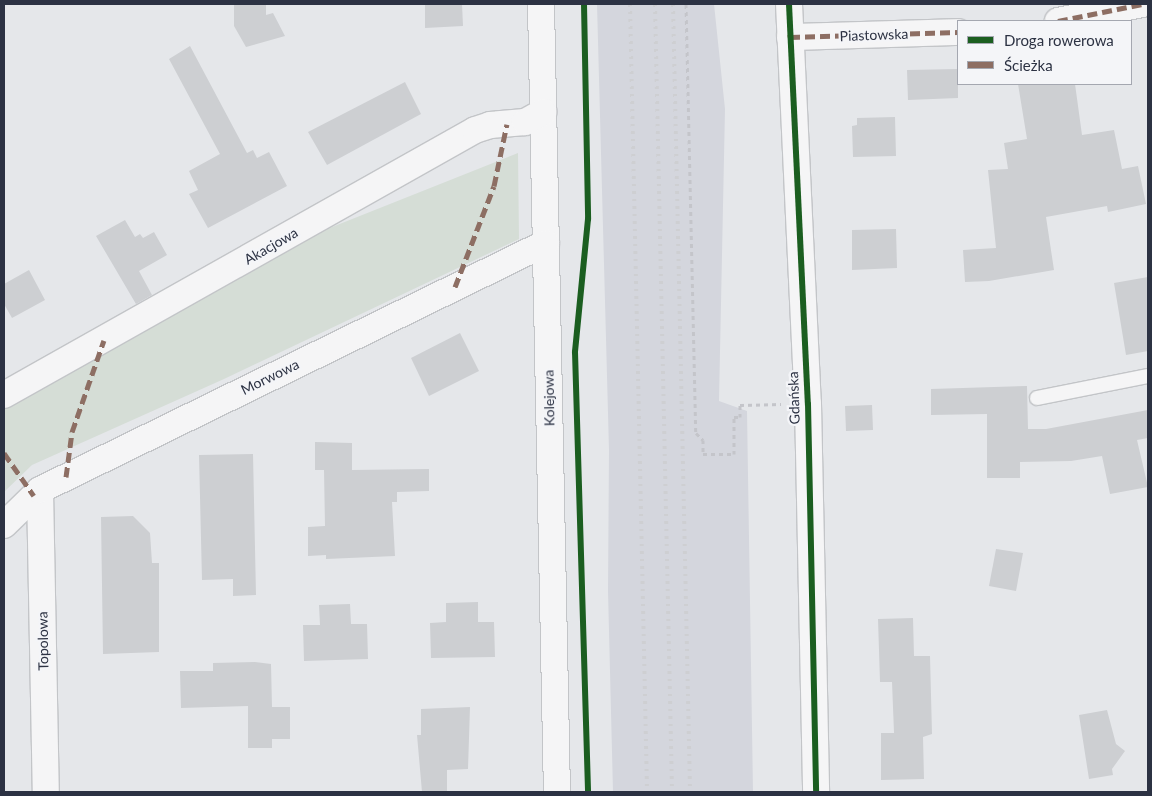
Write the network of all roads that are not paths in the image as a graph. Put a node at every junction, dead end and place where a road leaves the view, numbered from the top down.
1 (541, 4) edge
2 (789, 4) edge
3 (1142, 4) edge
4 (1063, 20) edge
5 (957, 32) edge
6 (790, 37) junction
7 (544, 112) junction
8 (546, 243) junction
9 (1148, 376) edge
10 (4, 395) edge
11 (1037, 398) dead end
12 (40, 490) junction
13 (4, 524) edge
14 (46, 792) edge
15 (557, 792) edge
16 (816, 792) edge

1 - 7 street, Kolejowa
2 - 6 street, Gdańska
3 - 4 street
5 - 6 street, Piastowska
6 - 16 street, Gdańska
7 - 8 street, Kolejowa
7 - 10 street, Akacjowa
8 - 12 street, Morwowa
8 - 15 street, Kolejowa
9 - 11 lane
12 - 13 street, Morwowa
12 - 14 street, Topolowa

